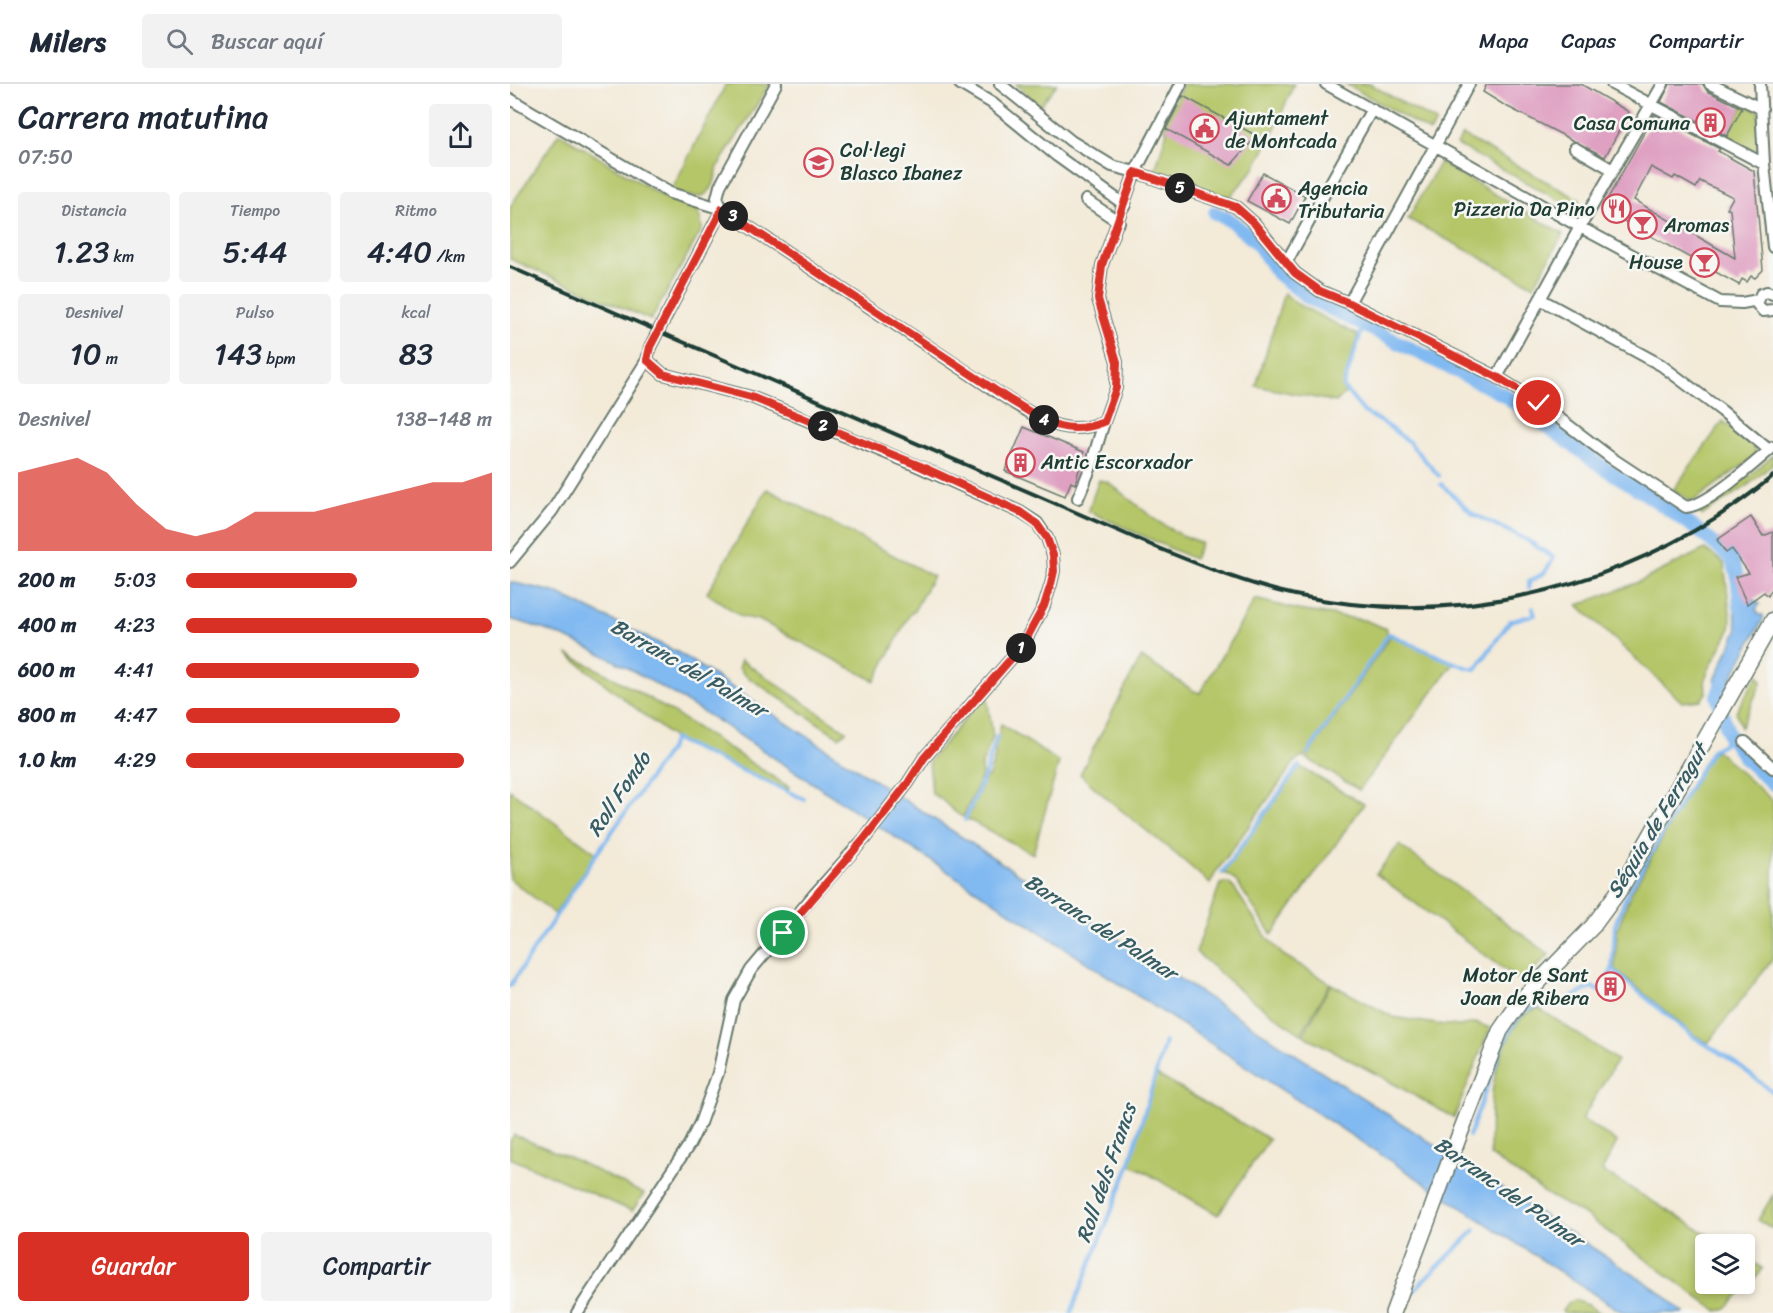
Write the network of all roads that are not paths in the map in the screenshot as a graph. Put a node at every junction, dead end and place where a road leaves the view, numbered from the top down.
1 (776, 84) edge
2 (960, 84) edge
3 (1000, 84) edge
4 (1181, 84) edge
5 (1326, 84) edge
6 (1469, 84) edge
7 (1611, 84) edge
8 (1663, 84) edge
9 (1710, 84) edge
10 (1760, 84) edge
11 (510, 99) edge
12 (1651, 105) junction
13 (1372, 108) junction
14 (1761, 109) junction
15 (1435, 144) junction
16 (1769, 146) edge
17 (1575, 148) dead end
18 (1764, 164) junction
19 (1613, 170) junction
20 (1135, 172) junction
21 (1086, 200) dead end
22 (1126, 201) junction
23 (722, 209) junction
24 (1119, 222) junction
25 (1580, 227) junction
26 (1773, 247) edge
27 (1287, 261) junction
28 (1773, 294) edge
29 (1540, 298) junction
30 (1758, 300) junction
31 (1349, 303) junction
32 (1773, 310) edge
33 (647, 360) junction
34 (1497, 377) junction
35 (1104, 422) junction
36 (1771, 449) edge
37 (1077, 498) dead end
38 (510, 562) edge
39 (1773, 620) edge
40 (1745, 742) dead end
41 (1773, 768) edge
42 (577, 1313) edge
43 (1393, 1313) edge

1 - 23 street
2 - 22 street
3 - 20 street
4 - 20 street
5 - 13 street
6 - 15 street
7 - 12 street
8 - 12 street
9 - 14 street
10 - 14 street
11 - 23 street
12 - 18 street
12 - 19 street
13 - 15 street
13 - 27 street
14 - 16 street
15 - 25 street
15 - 31 street
16 - 18 street
17 - 19 street
18 - 26 street
19 - 25 street
20 - 22 street
20 - 27 street
21 - 24 street
22 - 24 street
23 - 33 street
23 - 35 street
24 - 35 street
25 - 29 street
25 - 30 street
27 - 31 street
28 - 30 street
29 - 34 street
29 - 36 street
30 - 32 street
31 - 34 street
33 - 38 street
33 - 42 street
34 - 36 street
35 - 37 street
39 - 43 street
40 - 41 street

